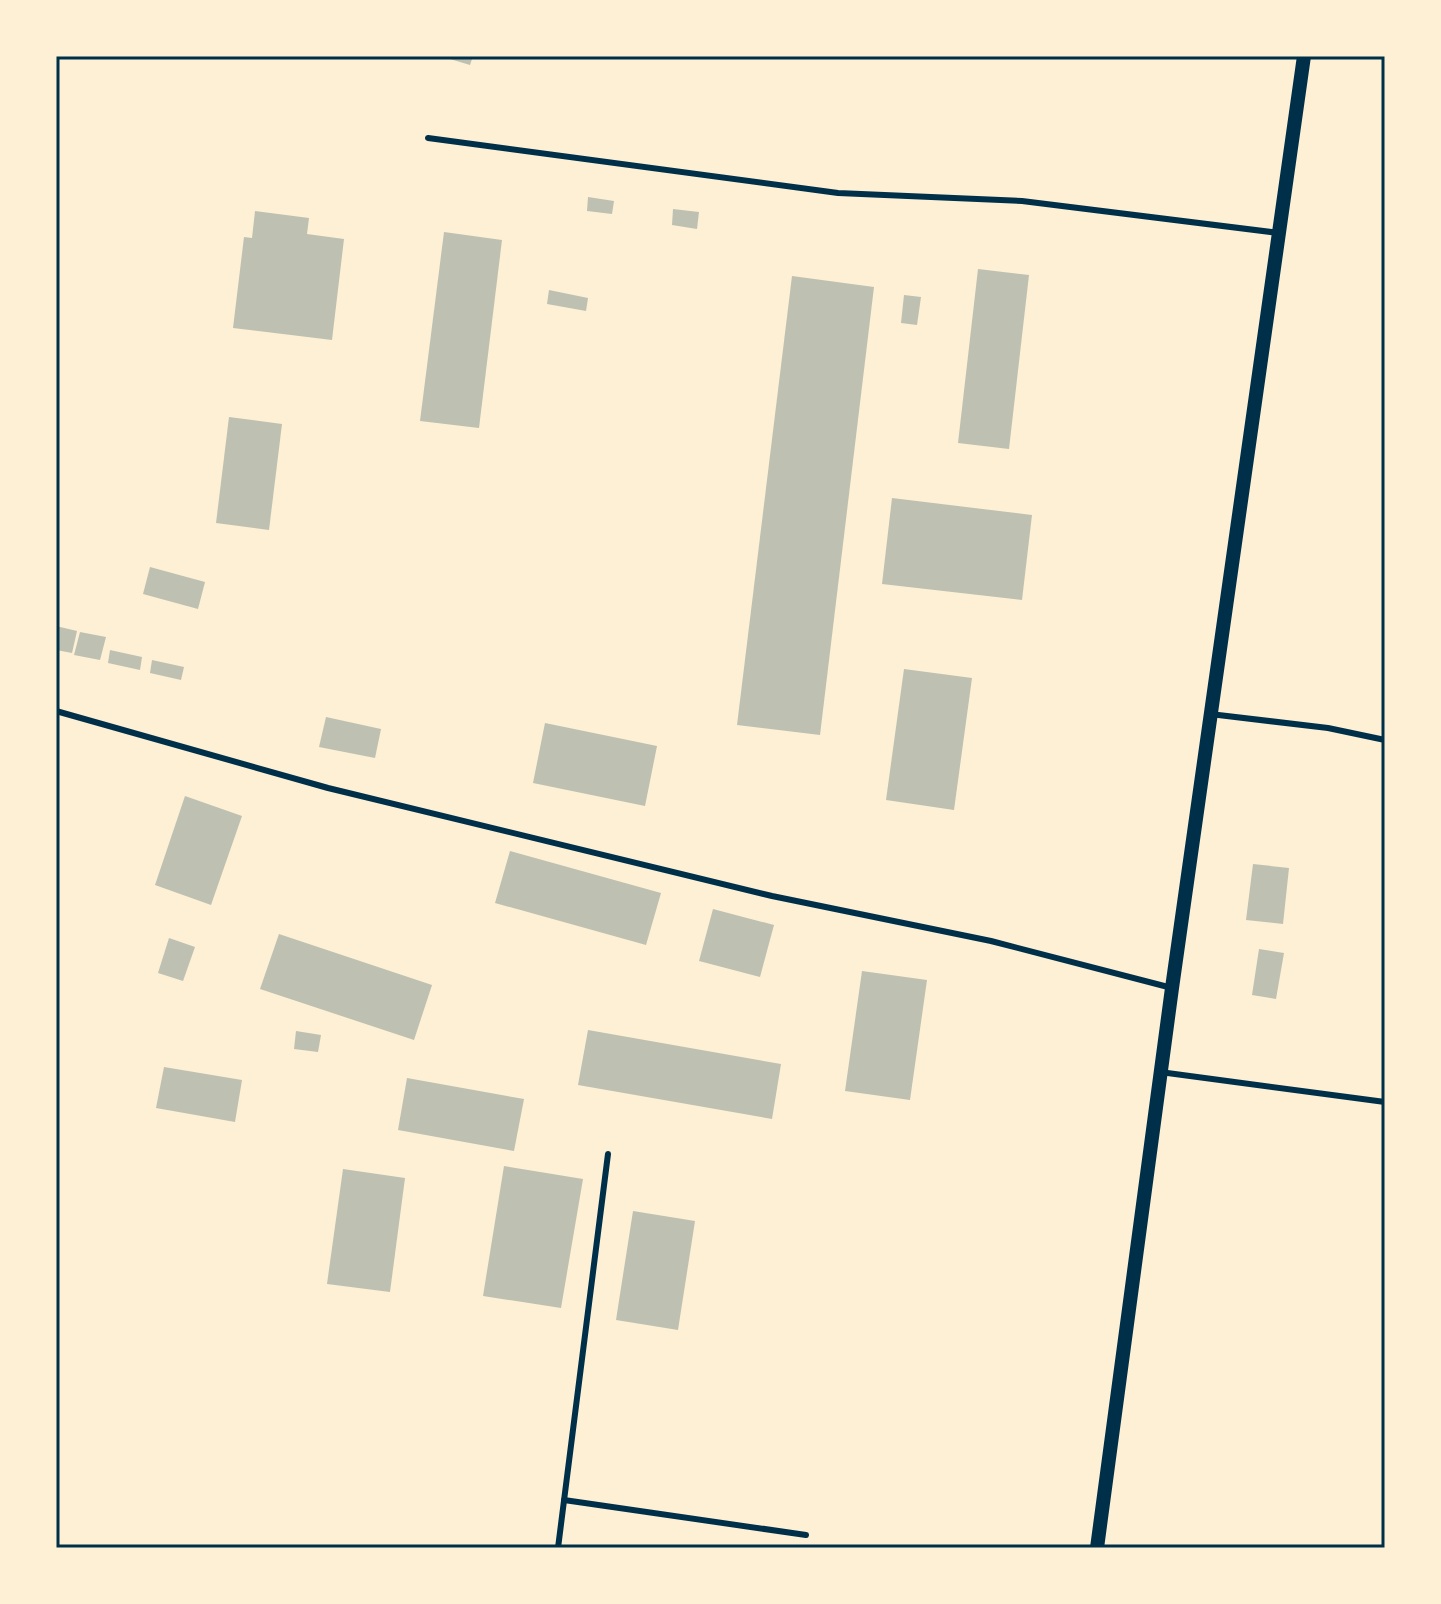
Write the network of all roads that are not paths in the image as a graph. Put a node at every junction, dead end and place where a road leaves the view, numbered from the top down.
1 (1304, 56) edge
2 (428, 138) dead end
3 (1279, 233) junction
4 (56, 711) edge
5 (1210, 714) junction
6 (1385, 740) edge
7 (1172, 988) junction
8 (1160, 1072) junction
9 (1385, 1102) edge
10 (608, 1154) dead end
11 (564, 1500) junction
12 (806, 1535) dead end
13 (558, 1548) edge
14 (1097, 1548) edge

1 - 3 street
2 - 3 lane
3 - 5 street
4 - 7 lane
5 - 6 lane
5 - 7 street
7 - 8 street
8 - 9 lane
8 - 14 street
10 - 11 lane
11 - 12 lane
11 - 13 lane

